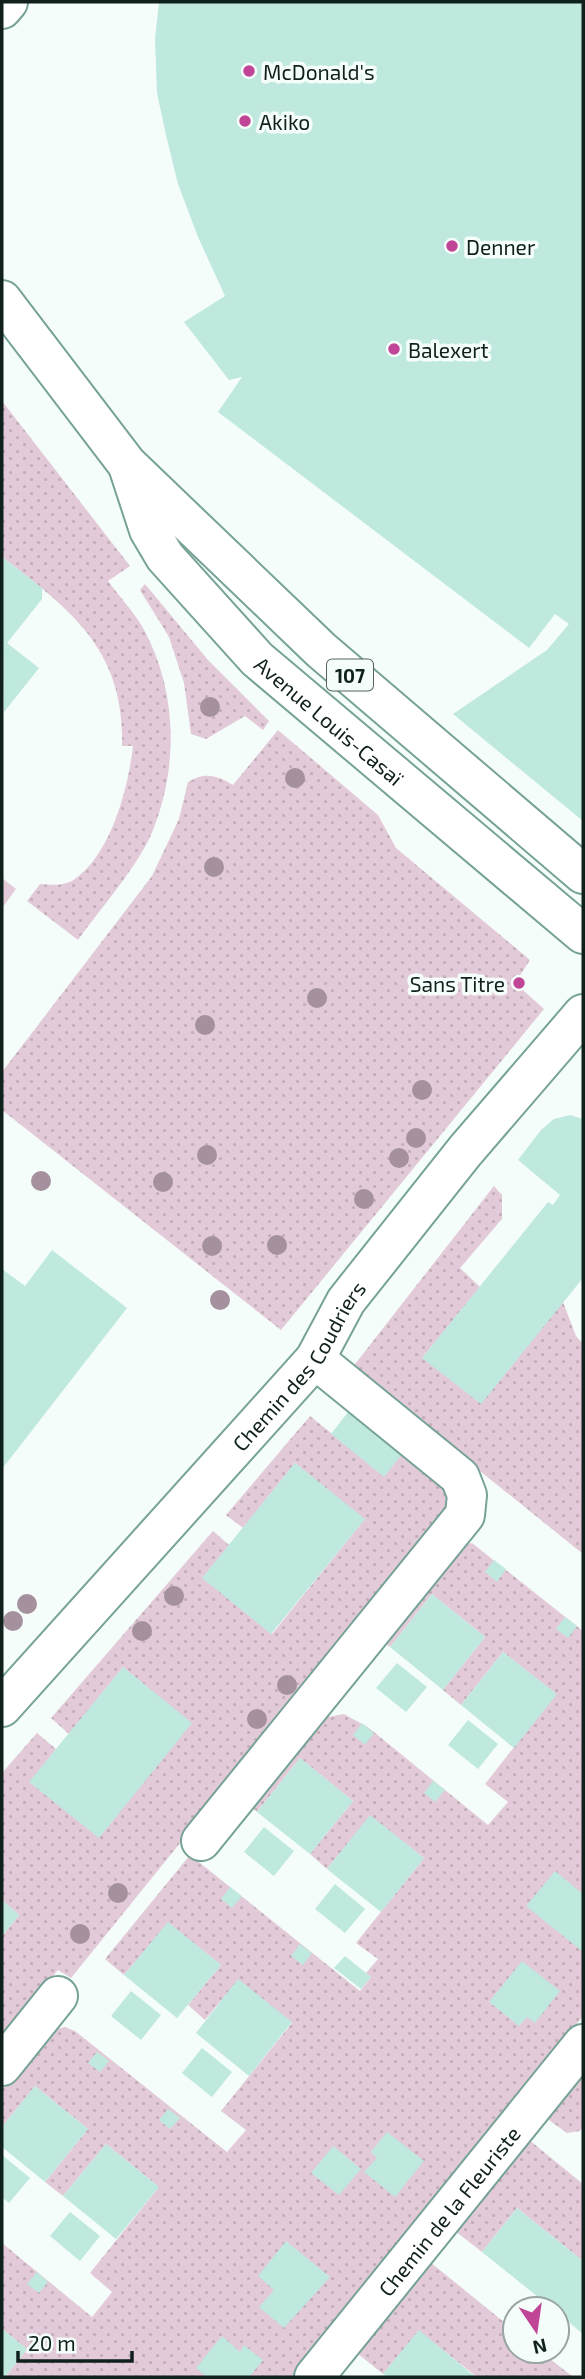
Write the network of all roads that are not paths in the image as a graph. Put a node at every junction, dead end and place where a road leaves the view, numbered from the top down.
1 (8, 2) edge
2 (2, 9) edge
3 (2, 300) edge
4 (127, 464) junction
5 (544, 841) junction
6 (583, 846) edge
7 (583, 874) edge
8 (583, 934) edge
9 (583, 1014) edge
10 (315, 1359) junction
11 (2, 1707) edge
12 (201, 1841) dead end
13 (58, 1996) dead end
14 (583, 2044) edge
15 (2, 2066) edge
16 (314, 2377) edge

1 - 2 main road
3 - 4 main road, Avenue Louis-Casaï / 107
4 - 5 main road, Avenue Louis-Casaï / 107
4 - 8 main road, Avenue Louis-Casaï / 107
5 - 6 main road
5 - 7 main road, Avenue Louis-Casaï / 107
9 - 10 main road, Chemin des Coudriers
10 - 11 main road, Chemin des Coudriers
10 - 12 main road
13 - 15 main road
14 - 16 main road, Chemin de la Fleuriste

